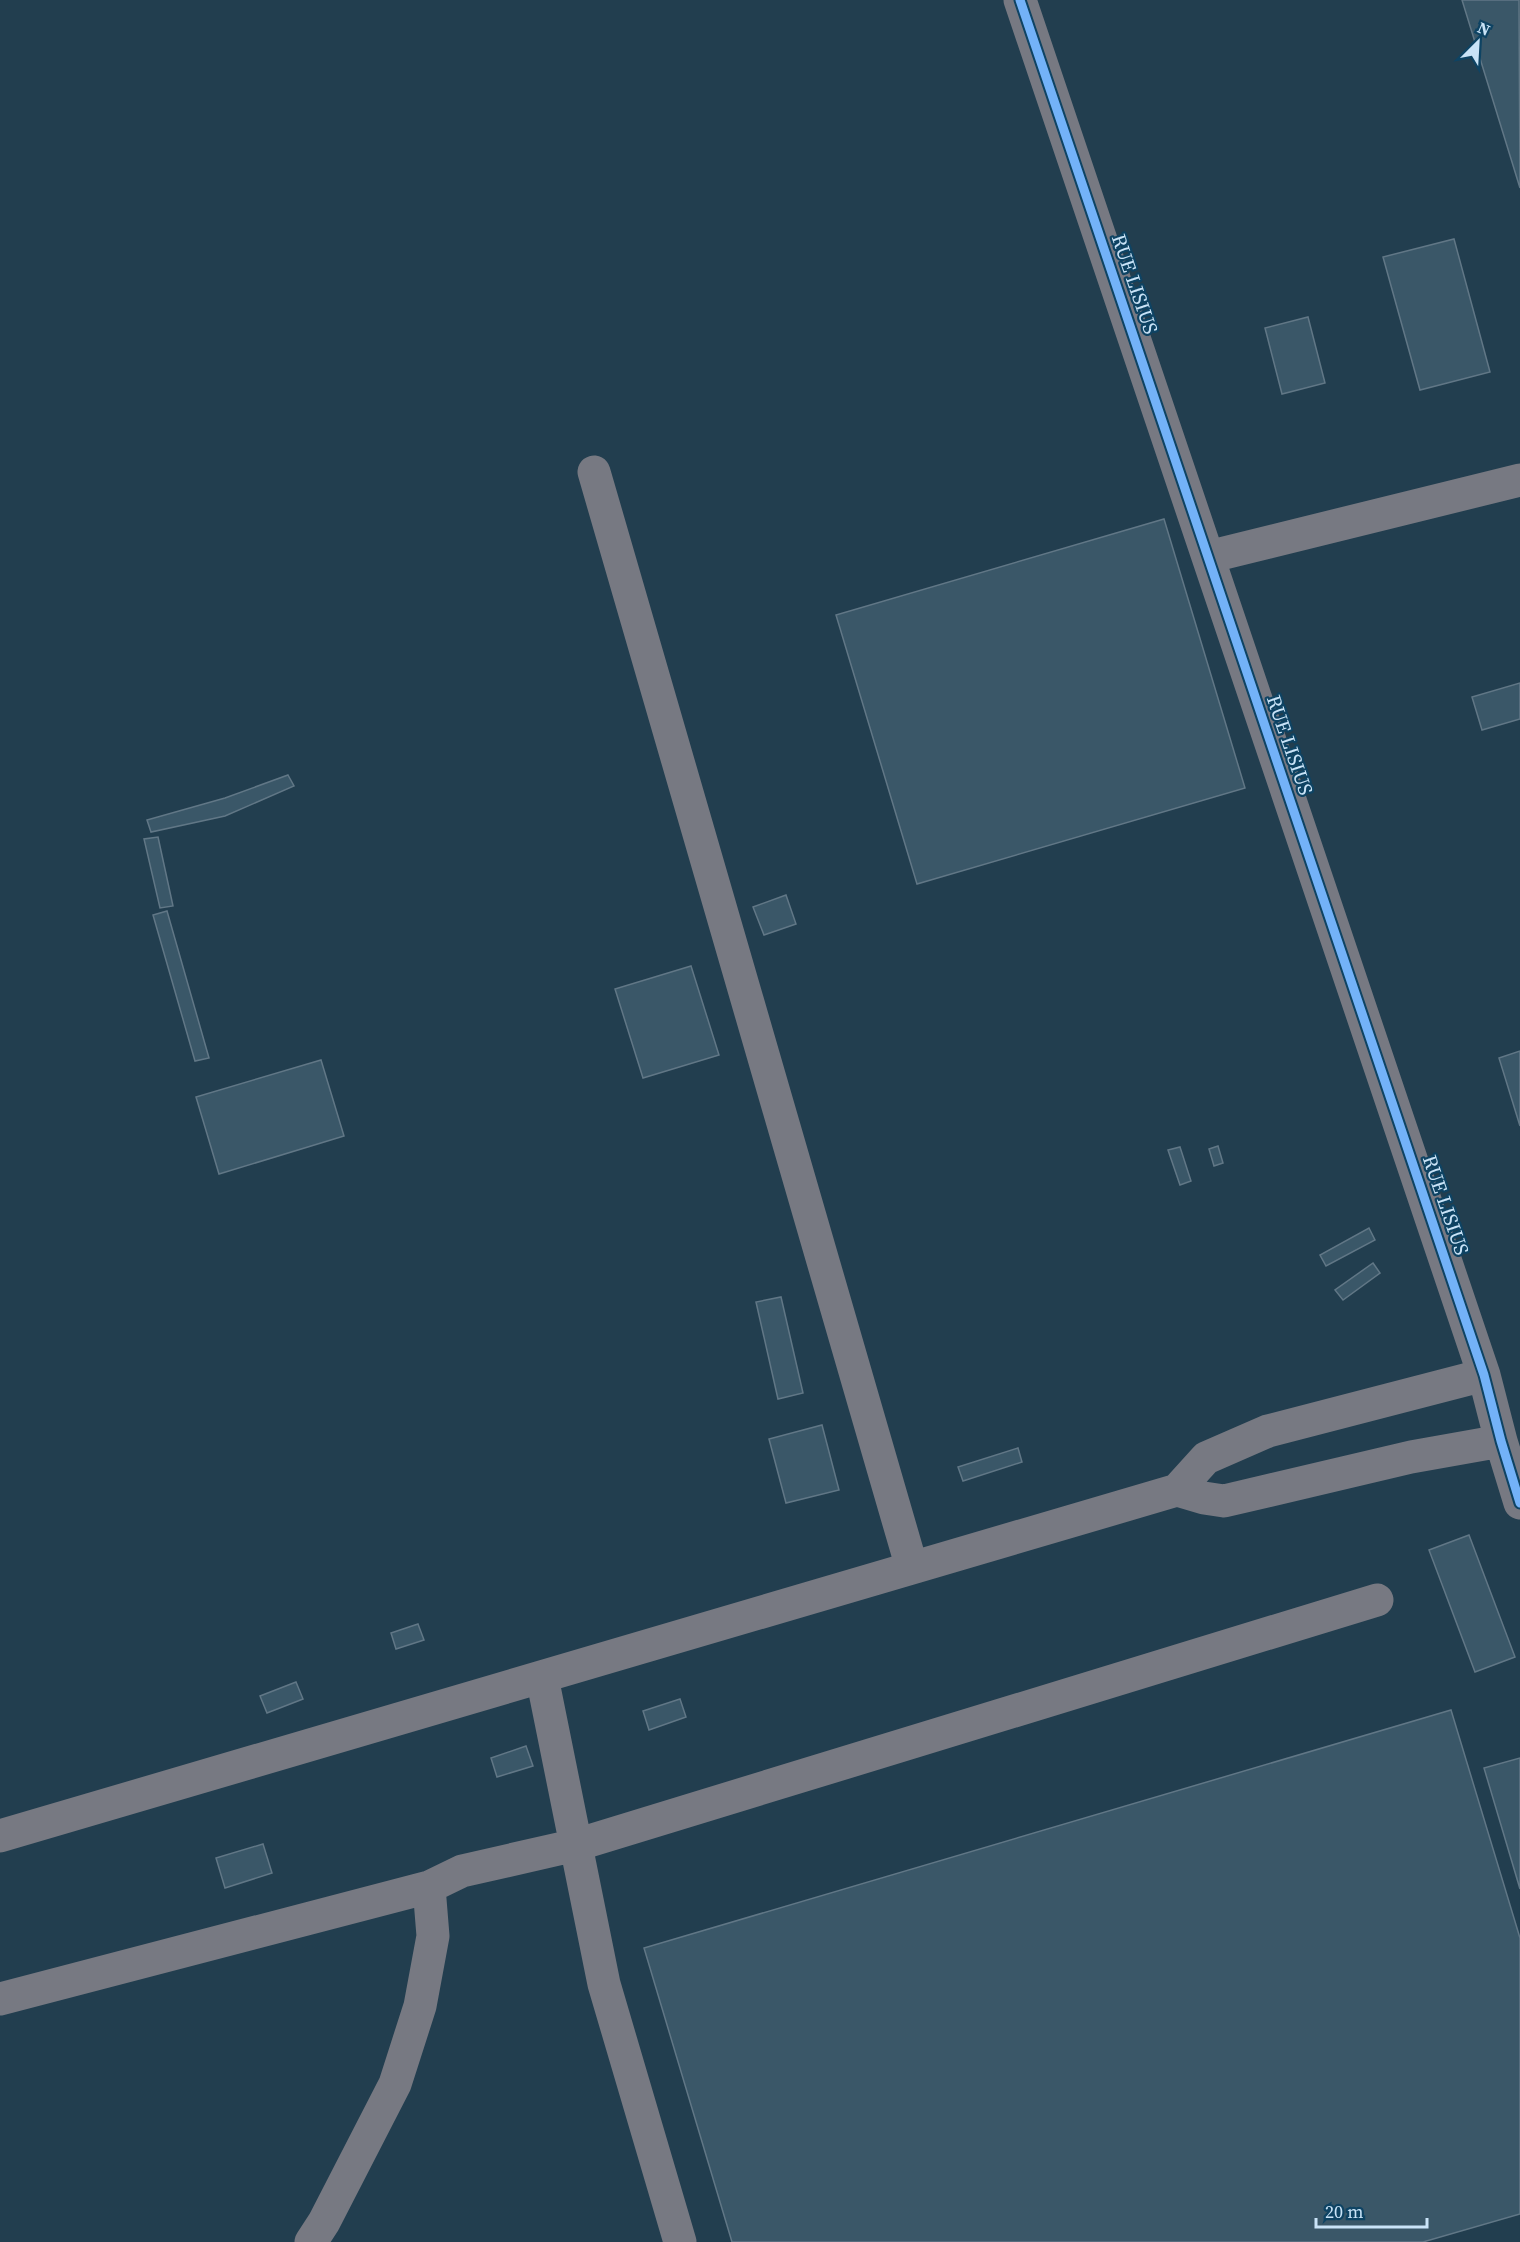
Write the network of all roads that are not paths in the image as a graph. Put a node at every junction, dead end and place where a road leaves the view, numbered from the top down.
1 (1020, 0) edge
2 (594, 472) dead end
3 (1520, 480) edge
4 (1208, 557) junction
5 (1484, 1375) junction
6 (1501, 1441) junction
7 (1177, 1490) junction
8 (1520, 1503) edge
9 (912, 1568) junction
10 (1377, 1600) dead end
11 (542, 1677) junction
12 (0, 1836) edge
13 (576, 1845) junction
14 (429, 1887) junction
15 (0, 1999) edge
16 (311, 2242) edge
17 (680, 2242) edge

1 - 4 street, RUE LISIUS
2 - 9 street
3 - 4 street
4 - 5 street, RUE LISIUS
5 - 6 street, RUE LISIUS
5 - 7 street
6 - 7 street
6 - 8 street, RUE LISIUS
7 - 9 street
9 - 11 street
10 - 13 street
11 - 12 street
11 - 13 street
13 - 14 street
13 - 17 street
14 - 15 street
14 - 16 street

